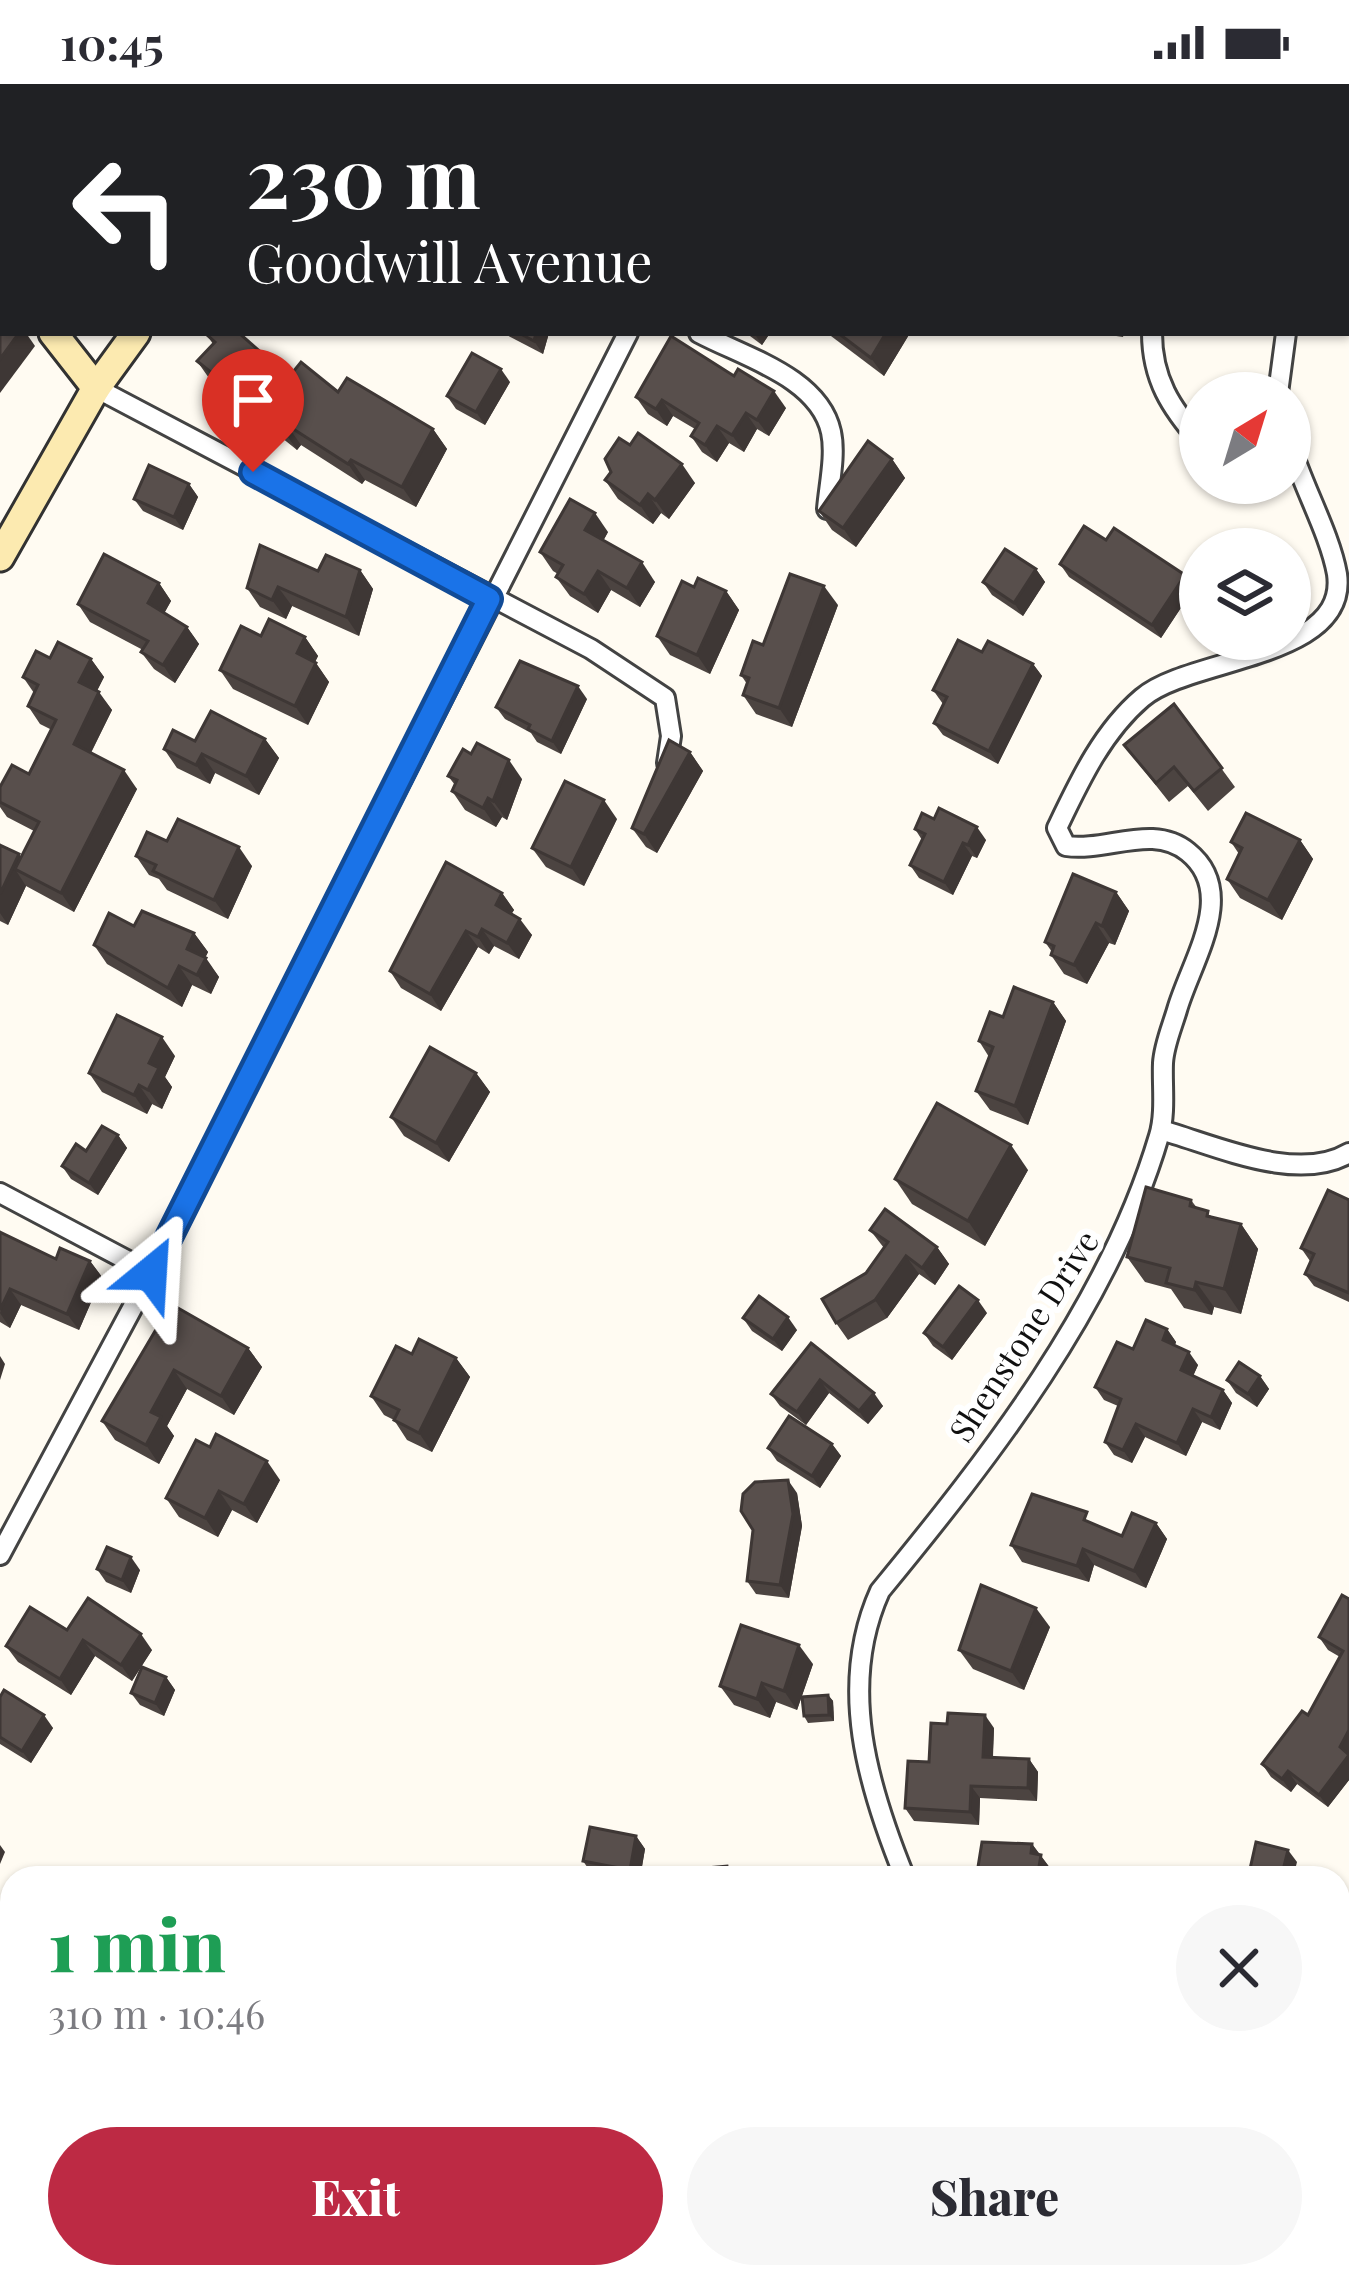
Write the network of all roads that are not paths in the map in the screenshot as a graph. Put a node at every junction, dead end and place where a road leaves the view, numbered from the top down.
1 (55, 336) edge
2 (134, 336) edge
3 (626, 336) edge
4 (705, 336) edge
5 (1152, 336) edge
6 (1286, 336) edge
7 (1281, 372) edge
8 (95, 388) junction
9 (1179, 417) edge
10 (1306, 504) edge
11 (827, 508) edge
12 (0, 556) edge
13 (489, 599) junction
14 (657, 790) edge
15 (1161, 1130) junction
16 (1349, 1153) edge
17 (0, 1193) edge
18 (151, 1273) junction
19 (0, 1555) edge
20 (901, 1866) edge

1 - 8 main road
2 - 8 main road
3 - 13 street
4 - 11 street
5 - 9 street
6 - 7 street
8 - 12 main road
8 - 13 street
10 - 15 street, Shenstone Drive
13 - 14 street
13 - 18 street
15 - 16 street
15 - 20 street, Shenstone Drive
17 - 18 street
18 - 19 street

